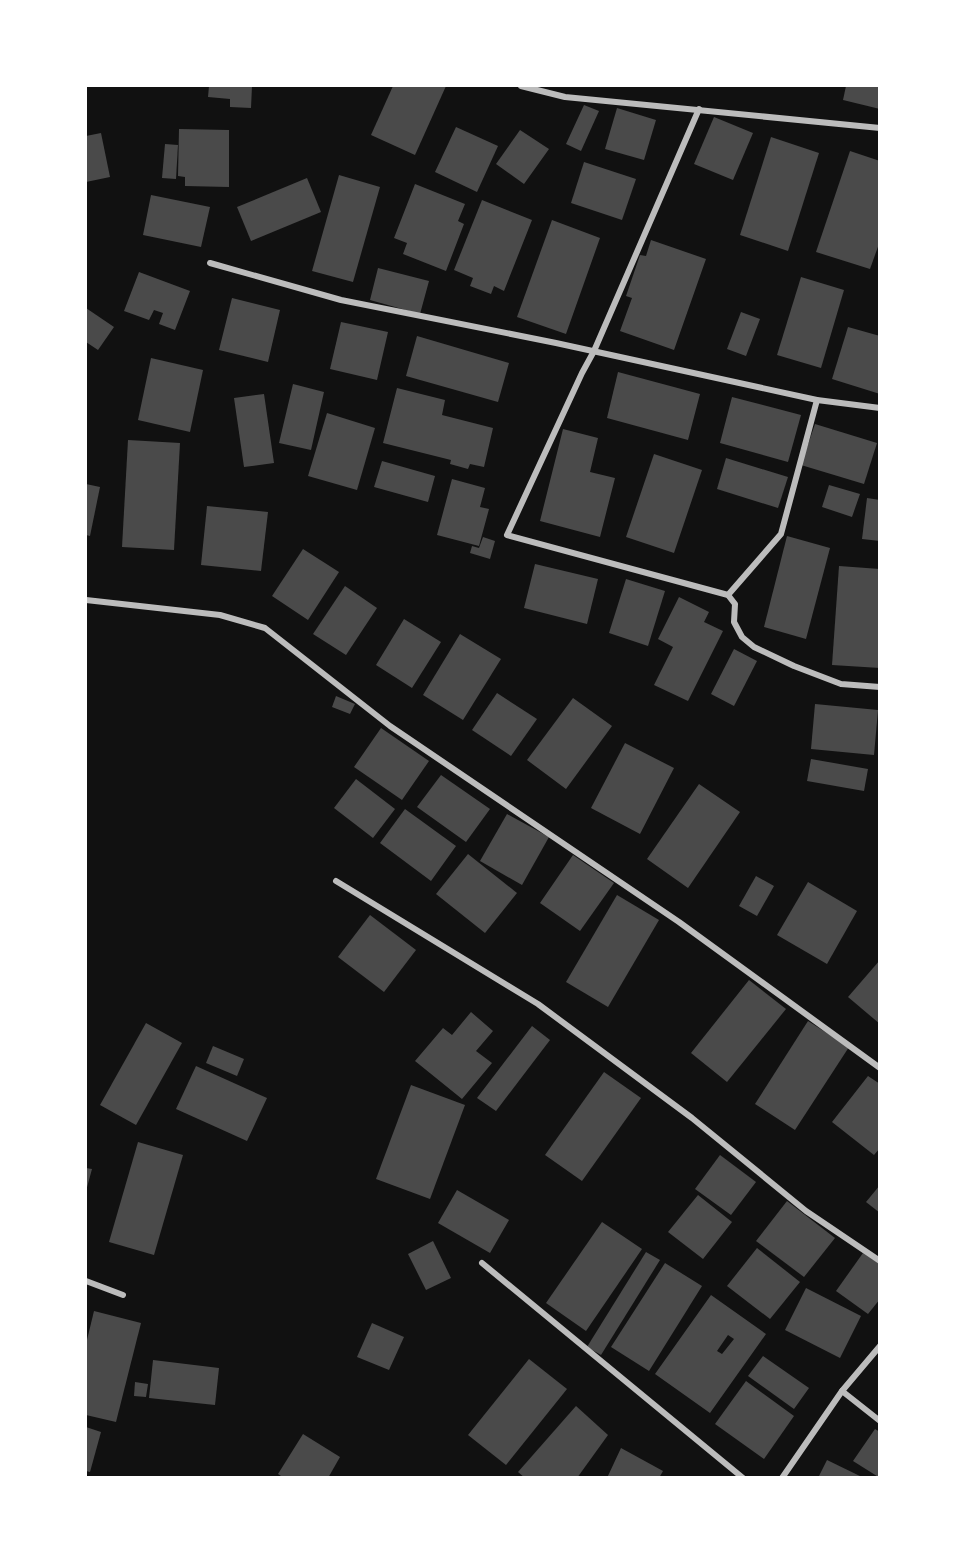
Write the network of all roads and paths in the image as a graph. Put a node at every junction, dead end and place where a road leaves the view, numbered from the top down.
1 (521, 86) edge
2 (699, 110) junction
3 (879, 128) edge
4 (210, 263) dead end
5 (594, 351) junction
6 (817, 400) junction
7 (879, 408) edge
8 (728, 595) junction
9 (86, 600) edge
10 (879, 687) edge
11 (336, 881) dead end
12 (879, 1068) edge
13 (879, 1261) edge
14 (482, 1263) dead end
15 (86, 1281) edge
16 (123, 1295) dead end
17 (879, 1346) edge
18 (842, 1391) junction
19 (879, 1421) edge
20 (743, 1478) edge
21 (782, 1478) edge

1 - 2 street
2 - 3 street
2 - 5 street
4 - 5 street
5 - 6 street
5 - 8 street
6 - 7 street
6 - 8 street
8 - 10 street
9 - 12 street
11 - 13 street
14 - 20 street
15 - 16 street
17 - 18 street
18 - 19 street
18 - 21 street

